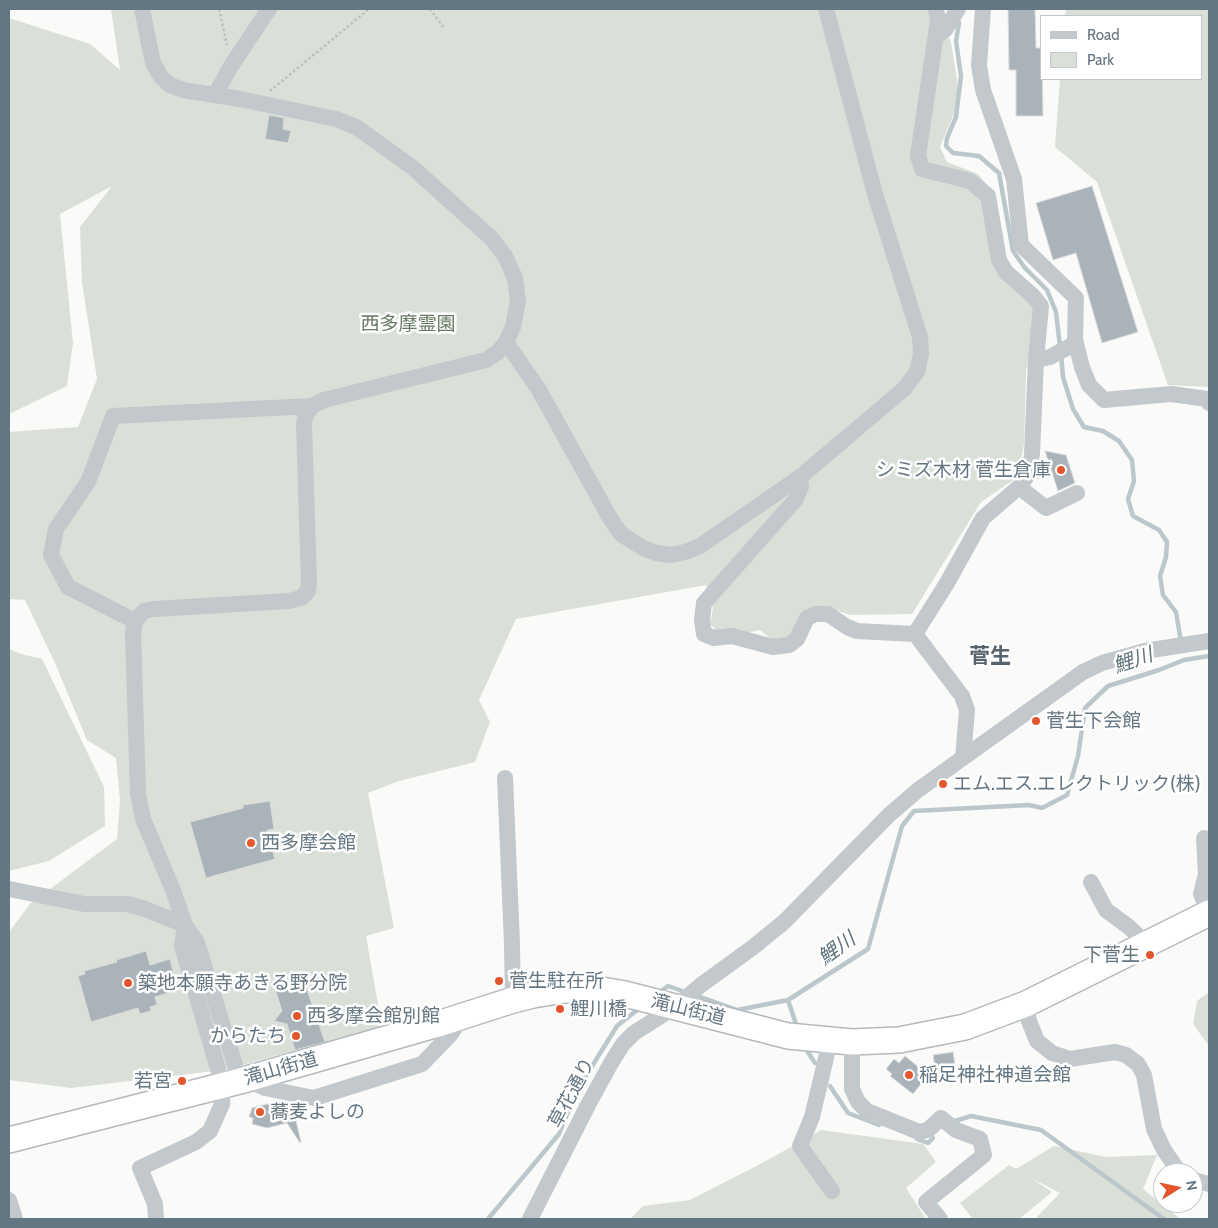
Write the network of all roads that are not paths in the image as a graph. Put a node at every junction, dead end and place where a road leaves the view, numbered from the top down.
1 (142, 9) edge
2 (269, 9) edge
3 (826, 9) edge
4 (936, 9) edge
5 (958, 9) edge
6 (983, 9) edge
7 (940, 33) junction
8 (215, 94) junction
9 (506, 342) junction
10 (1075, 344) junction
11 (1043, 358) junction
12 (1209, 403) edge
13 (312, 406) junction
14 (800, 478) junction
15 (1019, 487) junction
16 (1077, 493) dead end
17 (135, 621) junction
18 (915, 634) junction
19 (1202, 642) edge
20 (963, 758) junction
21 (504, 778) dead end
22 (1204, 838) dead end
23 (1092, 882) dead end
24 (9, 889) edge
25 (1209, 913) edge
26 (185, 925) junction
27 (1147, 944) junction
28 (513, 1000) junction
29 (675, 1003) junction
30 (1026, 1004) junction
31 (463, 1016) junction
32 (841, 1041) junction
33 (236, 1082) junction
34 (9, 1140) edge
35 (1173, 1163) edge
36 (832, 1190) dead end
37 (9, 1200) edge
38 (15, 1219) edge
39 (156, 1219) edge
40 (530, 1219) edge
41 (940, 1219) edge

1 - 8 street
2 - 8 street
3 - 14 street
4 - 7 street
5 - 7 street
6 - 10 street
7 - 11 street
8 - 9 street
9 - 13 street
9 - 14 street
10 - 11 street
10 - 12 street
11 - 15 street
13 - 17 street
13 - 17 street
14 - 18 street
15 - 16 street
15 - 18 street
17 - 26 street
18 - 20 street
19 - 20 street, 草花通り
20 - 29 street, 草花通り
21 - 28 street
22 - 25 street
23 - 27 street
24 - 26 street
25 - 27 highway, 滝山街道
26 - 33 street
27 - 30 highway, 滝山街道
28 - 29 highway, 滝山街道
28 - 31 highway, 滝山街道
29 - 32 highway, 滝山街道
29 - 40 street, 草花通り
30 - 32 highway, 滝山街道
30 - 35 street
31 - 33 highway, 滝山街道
31 - 33 street
32 - 36 street
32 - 41 street
33 - 34 highway, 滝山街道
33 - 39 street
37 - 38 street

